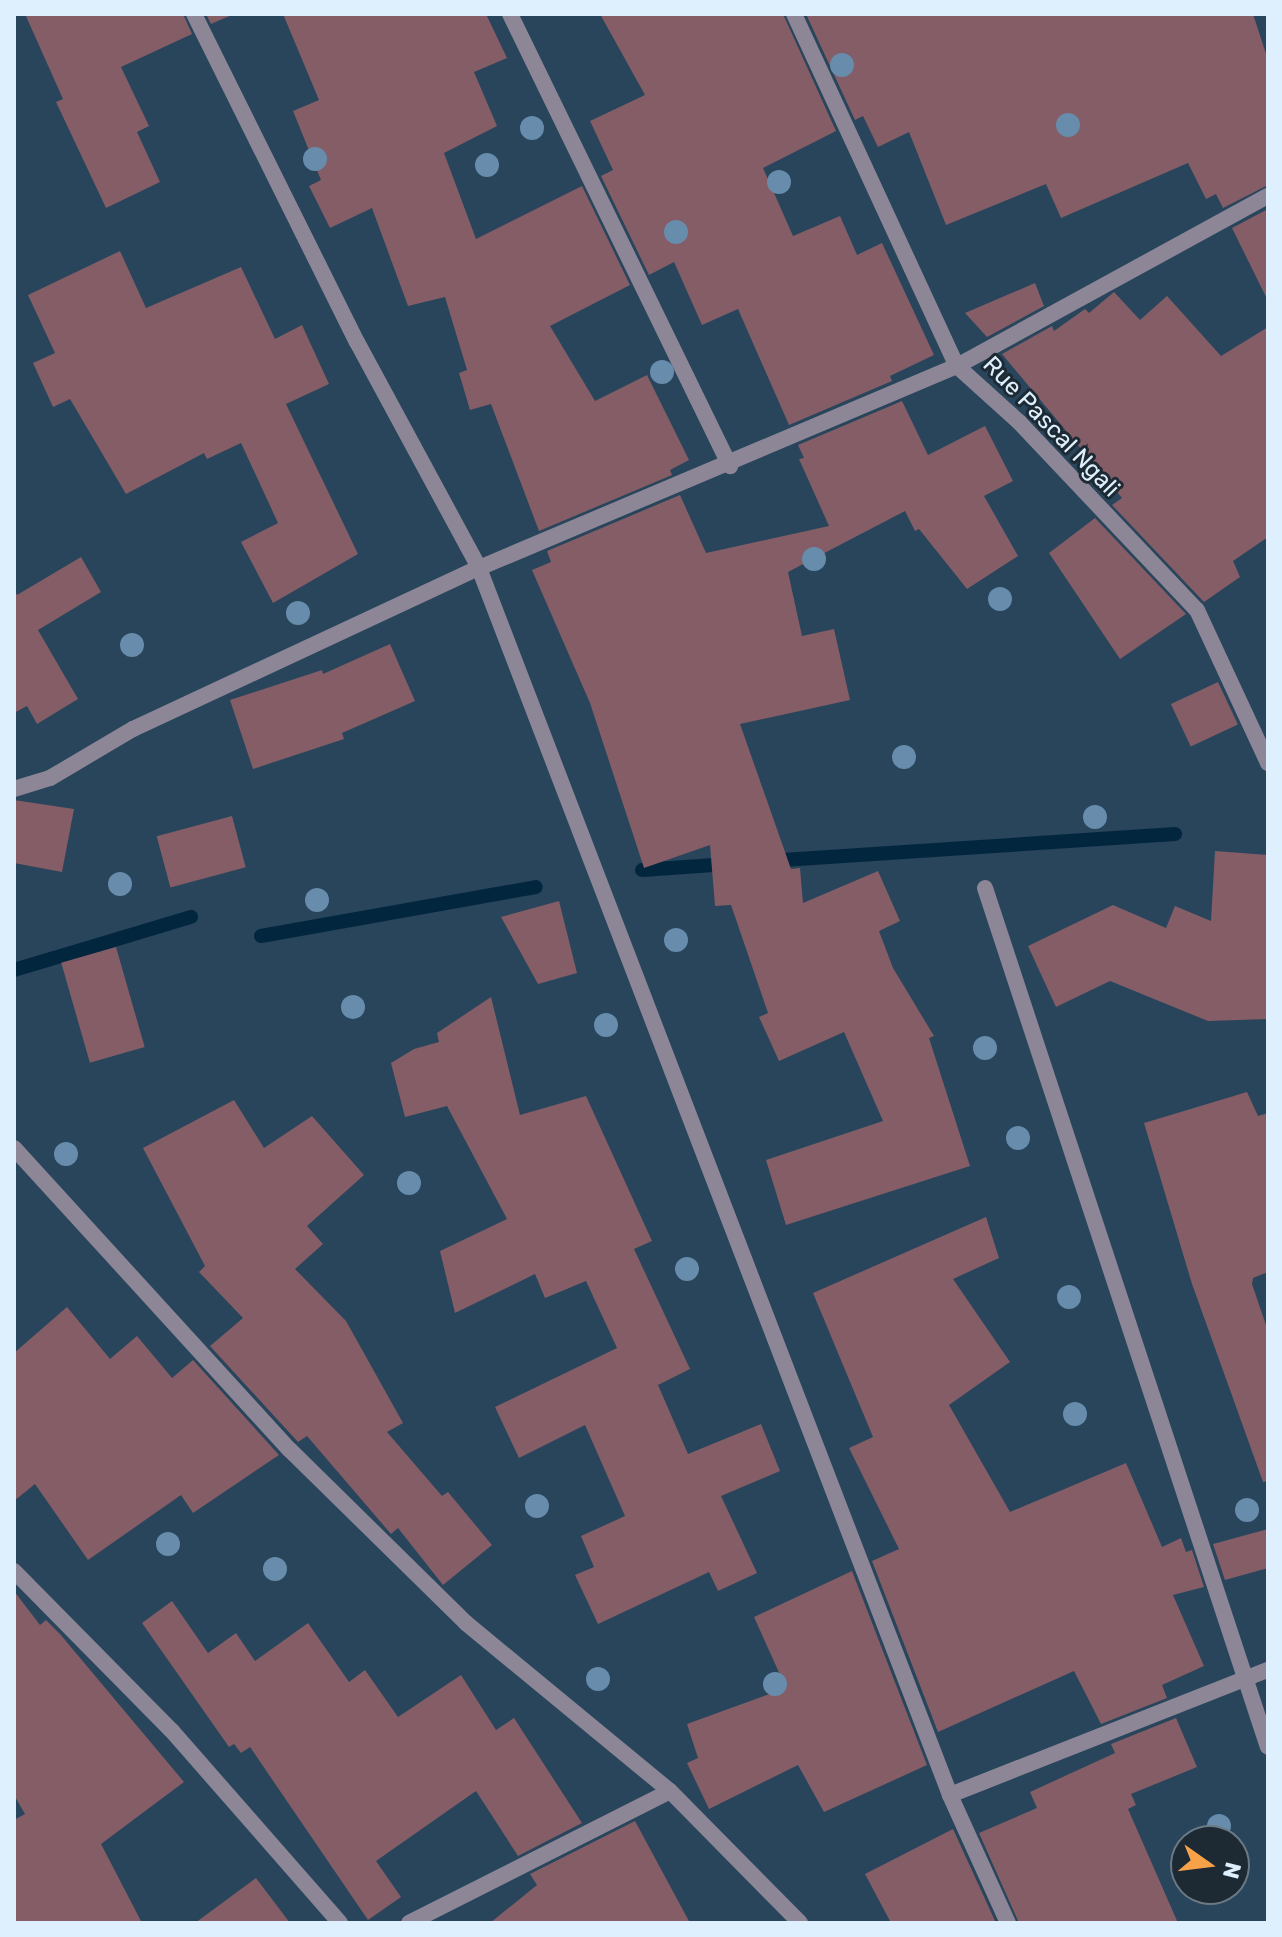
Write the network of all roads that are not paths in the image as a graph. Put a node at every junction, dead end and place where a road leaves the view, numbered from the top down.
1 (194, 14) edge
2 (510, 14) edge
3 (794, 14) edge
4 (1268, 196) edge
5 (957, 366) junction
6 (730, 466) junction
7 (479, 568) junction
8 (1268, 763) edge
9 (14, 789) edge
10 (985, 888) dead end
11 (14, 1148) edge
12 (14, 1571) edge
13 (1268, 1670) edge
14 (1244, 1678) junction
15 (1268, 1747) edge
16 (670, 1791) junction
17 (950, 1795) junction
18 (340, 1923) edge
19 (409, 1923) edge
20 (800, 1923) edge
21 (1008, 1923) edge

1 - 7 street
2 - 6 street
3 - 5 street, Rue Pascal Ngali
4 - 5 street
5 - 6 street
5 - 8 street, Rue Pascal Ngali
6 - 7 street
7 - 9 street
7 - 17 street
10 - 14 street
11 - 16 street
12 - 18 street
13 - 14 street
14 - 15 street
14 - 17 street
16 - 19 street
16 - 20 street
17 - 21 street

